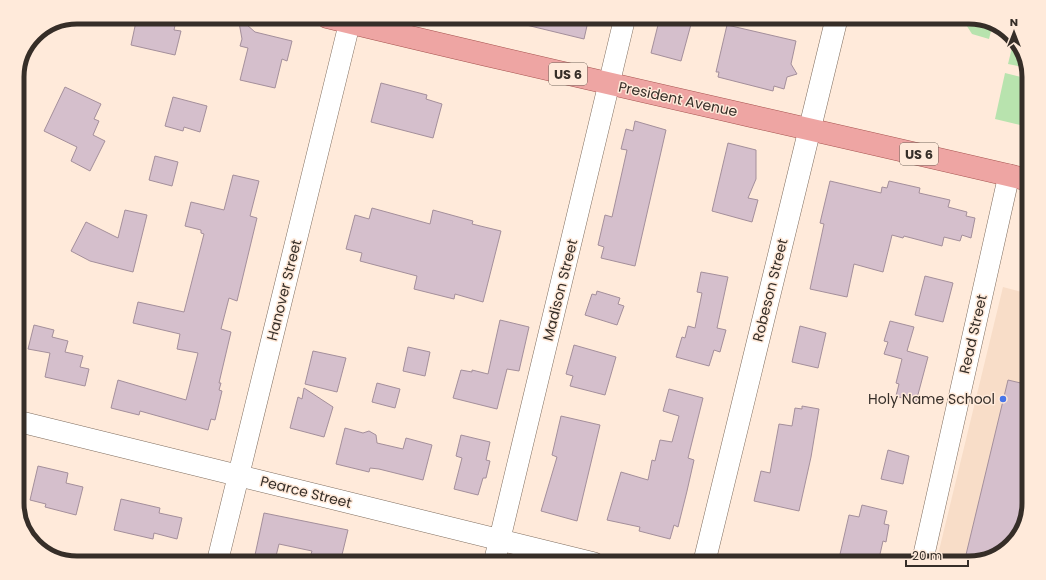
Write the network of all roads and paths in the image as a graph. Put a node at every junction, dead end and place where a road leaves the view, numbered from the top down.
1 (349, 24) edge
2 (366, 24) edge
3 (623, 24) edge
4 (835, 24) edge
5 (610, 85) junction
6 (810, 128) junction
7 (1019, 178) edge
8 (24, 423) edge
9 (239, 475) junction
10 (499, 540) junction
11 (219, 556) edge
12 (496, 556) edge
13 (565, 556) edge
14 (706, 556) edge
15 (924, 556) edge

1 - 9 street, Hanover Street
2 - 5 main road, President Avenue / US 6
3 - 5 street, Madison Street
4 - 6 main road, Robeson Street
5 - 6 main road, President Avenue / US 6
5 - 10 street, Madison Street
6 - 7 main road, President Avenue / US 6
6 - 14 main road, Robeson Street
7 - 15 street, Read Street
8 - 9 street, Pearce Street
9 - 10 street, Pearce Street
9 - 11 street, Hanover Street
10 - 12 street, Madison Street
10 - 13 street, Pearce Street

